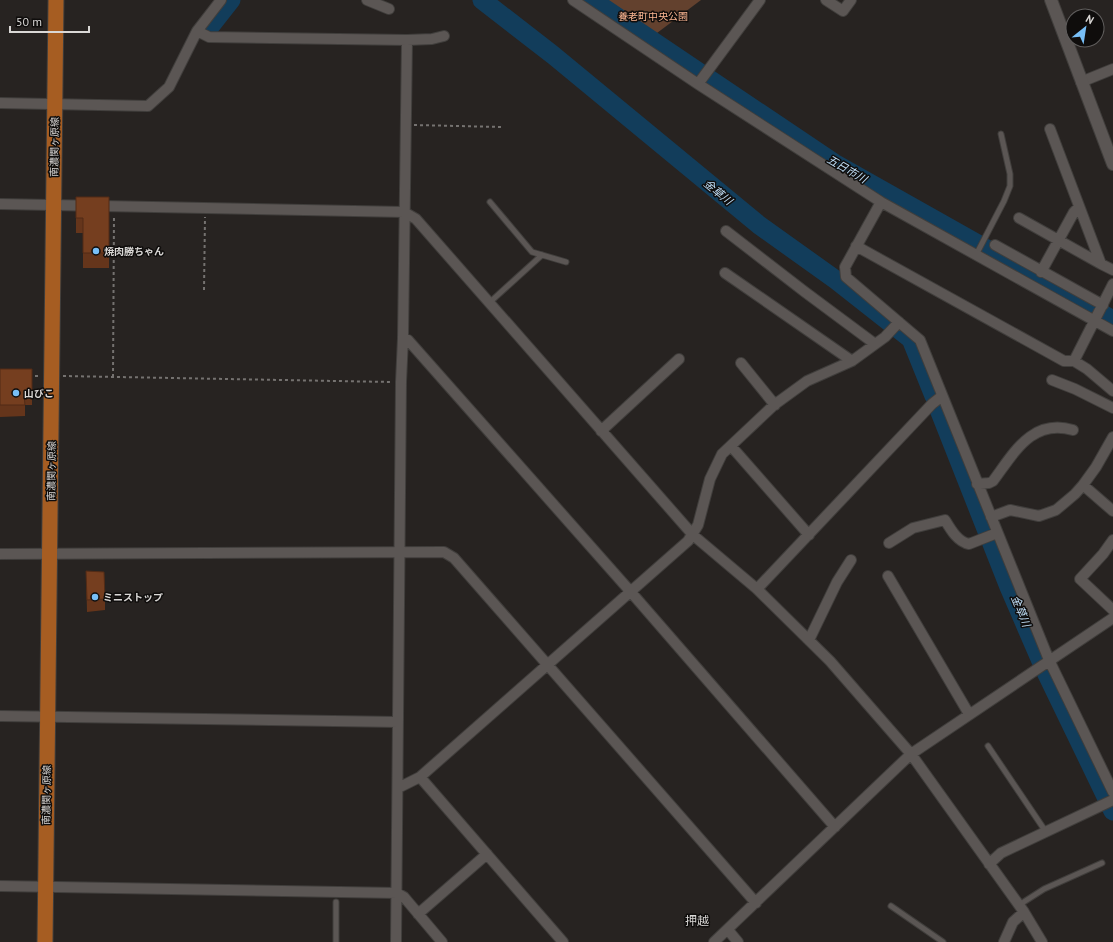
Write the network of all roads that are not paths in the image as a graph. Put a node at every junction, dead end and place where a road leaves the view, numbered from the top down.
1 (56, 0) edge
2 (221, 0) edge
3 (367, 0) edge
4 (573, 0) edge
5 (760, 0) edge
6 (826, 0) edge
7 (851, 0) edge
8 (1051, 0) edge
9 (389, 9) dead end
10 (198, 31) junction
11 (444, 36) dead end
12 (406, 40) junction
13 (1113, 69) edge
14 (1082, 82) junction
15 (698, 84) junction
16 (0, 103) edge
17 (55, 104) junction
18 (1050, 129) dead end
19 (1001, 134) dead end
20 (1113, 164) edge
21 (490, 202) dead end
22 (881, 202) junction
23 (0, 204) edge
24 (53, 205) junction
25 (1080, 207) junction
26 (404, 212) junction
27 (1019, 218) dead end
28 (726, 231) dead end
29 (1059, 240) junction
30 (995, 245) dead end
31 (856, 246) junction
32 (542, 254) junction
33 (976, 255) junction
34 (566, 262) dead end
35 (1101, 264) junction
36 (1113, 270) edge
37 (1041, 272) junction
38 (725, 273) dead end
39 (1113, 284) edge
40 (489, 302) junction
41 (1103, 305) junction
42 (1095, 322) junction
43 (895, 326) junction
44 (1113, 331) edge
45 (403, 338) junction
46 (875, 344) junction
47 (679, 359) dead end
48 (852, 361) junction
49 (1074, 361) junction
50 (741, 363) dead end
51 (1052, 380) dead end
52 (1113, 391) edge
53 (942, 396) junction
54 (774, 405) junction
55 (1113, 408) edge
56 (601, 430) junction
57 (1073, 430) dead end
58 (1113, 437) edge
59 (731, 446) junction
60 (977, 484) junction
61 (1083, 485) junction
62 (1113, 511) edge
63 (991, 518) junction
64 (693, 535) junction
65 (809, 535) junction
66 (992, 535) junction
67 (1113, 540) edge
68 (889, 543) dead end
69 (399, 552) junction
70 (0, 554) edge
71 (50, 555) junction
72 (851, 560) dead end
73 (888, 576) dead end
74 (757, 590) junction
75 (630, 591) junction
76 (1113, 610) edge
77 (1113, 618) edge
78 (809, 640) junction
79 (1049, 660) junction
80 (547, 665) junction
81 (969, 714) junction
82 (0, 716) edge
83 (47, 716) junction
84 (398, 722) junction
85 (988, 746) dead end
86 (911, 754) junction
87 (420, 777) junction
88 (398, 788) junction
89 (1113, 792) edge
90 (1113, 800) edge
91 (835, 827) junction
92 (1046, 832) junction
93 (487, 854) junction
94 (1102, 863) dead end
95 (989, 864) junction
96 (0, 886) edge
97 (45, 886) junction
98 (397, 893) junction
99 (336, 902) dead end
100 (756, 903) junction
101 (891, 906) dead end
102 (1021, 908) junction
103 (418, 914) junction
104 (728, 930) junction
105 (45, 942) edge
106 (336, 942) edge
107 (396, 942) edge
108 (442, 942) edge
109 (563, 942) edge
110 (714, 942) edge
111 (738, 942) edge
112 (943, 942) edge
113 (1004, 942) edge
114 (1042, 942) edge

1 - 17 main road, 南濃関ヶ原線
2 - 10 street
3 - 9 street
4 - 15 street
5 - 15 street
6 - 7 street
8 - 14 street
10 - 12 street
10 - 17 street
11 - 12 street
12 - 26 street
13 - 14 street
14 - 20 street
15 - 22 street
16 - 17 street
17 - 24 main road, 南濃関ヶ原線
18 - 25 street
19 - 33 lane
21 - 32 lane
22 - 31 street
22 - 33 street
23 - 24 street
24 - 26 street
24 - 71 main road, 南濃関ヶ原線
25 - 29 street
25 - 35 street
26 - 40 street
26 - 45 street
27 - 29 street
28 - 46 street
29 - 35 street
29 - 37 street
30 - 37 street
31 - 43 street
31 - 49 street
32 - 34 lane
32 - 40 lane
33 - 42 street
35 - 36 street
37 - 41 street
38 - 48 street
39 - 41 street
40 - 56 street
41 - 42 street
42 - 44 street
42 - 49 street
43 - 46 street
43 - 53 street
45 - 69 street
45 - 75 street
46 - 48 street
47 - 56 street
48 - 54 street
49 - 52 street
50 - 54 street
51 - 55 street
53 - 60 street
53 - 65 street
54 - 59 street
56 - 64 street
57 - 60 street
58 - 61 street
59 - 64 street
59 - 65 street
60 - 63 street
61 - 62 street
61 - 63 street
63 - 66 street
64 - 74 street
64 - 75 street
65 - 74 street
66 - 68 street
66 - 79 street
67 - 76 street
69 - 71 street
69 - 80 street
69 - 84 street
70 - 71 street
71 - 83 main road, 南濃関ヶ原線
72 - 78 street
73 - 81 street
74 - 78 street
75 - 80 street
75 - 91 street
77 - 79 street
78 - 86 street
79 - 81 street
79 - 89 street
80 - 87 street
80 - 100 street
81 - 86 street
82 - 83 street
83 - 84 street
83 - 97 main road, 南濃関ヶ原線
84 - 88 street
85 - 92 lane
86 - 91 street
86 - 95 street
87 - 88 street
87 - 93 street
88 - 98 street
90 - 92 street
91 - 100 street
92 - 95 street
93 - 103 street
93 - 109 street
94 - 102 lane
95 - 102 street
96 - 97 street
97 - 98 street
97 - 105 main road, 南濃関ヶ原線
98 - 103 street
98 - 107 street
99 - 106 lane
100 - 104 street
101 - 112 lane
102 - 113 street
102 - 114 street
103 - 108 street
104 - 110 street
104 - 111 street

